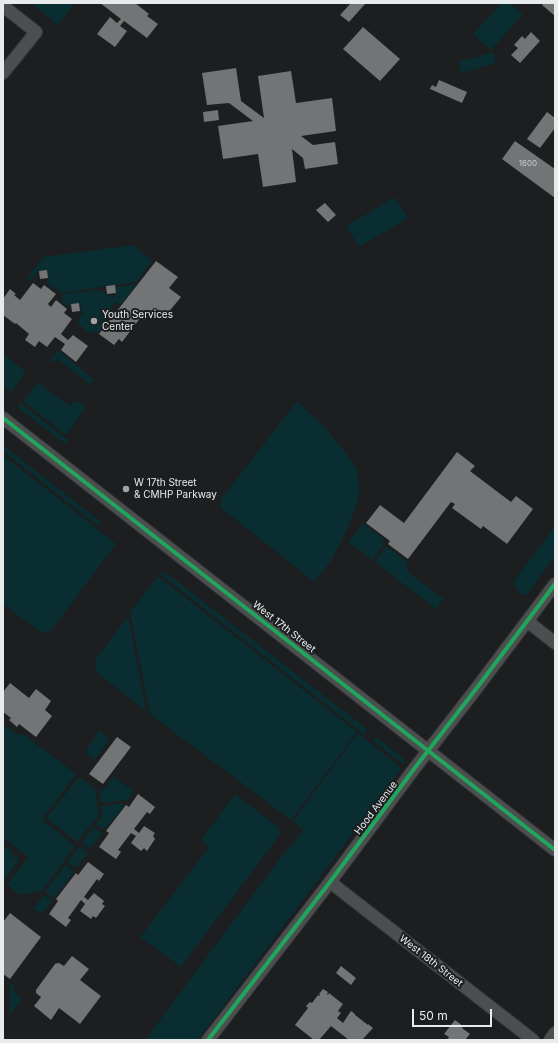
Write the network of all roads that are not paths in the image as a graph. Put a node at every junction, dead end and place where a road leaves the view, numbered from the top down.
1 (3, 6) edge
2 (3, 73) edge
3 (3, 418) edge
4 (555, 584) edge
5 (527, 621) junction
6 (555, 643) edge
7 (429, 751) junction
8 (555, 850) edge
9 (330, 882) junction
10 (555, 1033) edge
11 (208, 1040) edge
12 (533, 1040) edge
13 (550, 1040) edge

1 - 2 street
3 - 7 street, West 17th Street
4 - 5 street, Hood Avenue
5 - 6 street
5 - 7 street, Hood Avenue
7 - 8 street, West 17th Street
7 - 9 street, Hood Avenue
9 - 11 street, Hood Avenue
9 - 12 street, West 18th Street
10 - 13 street

